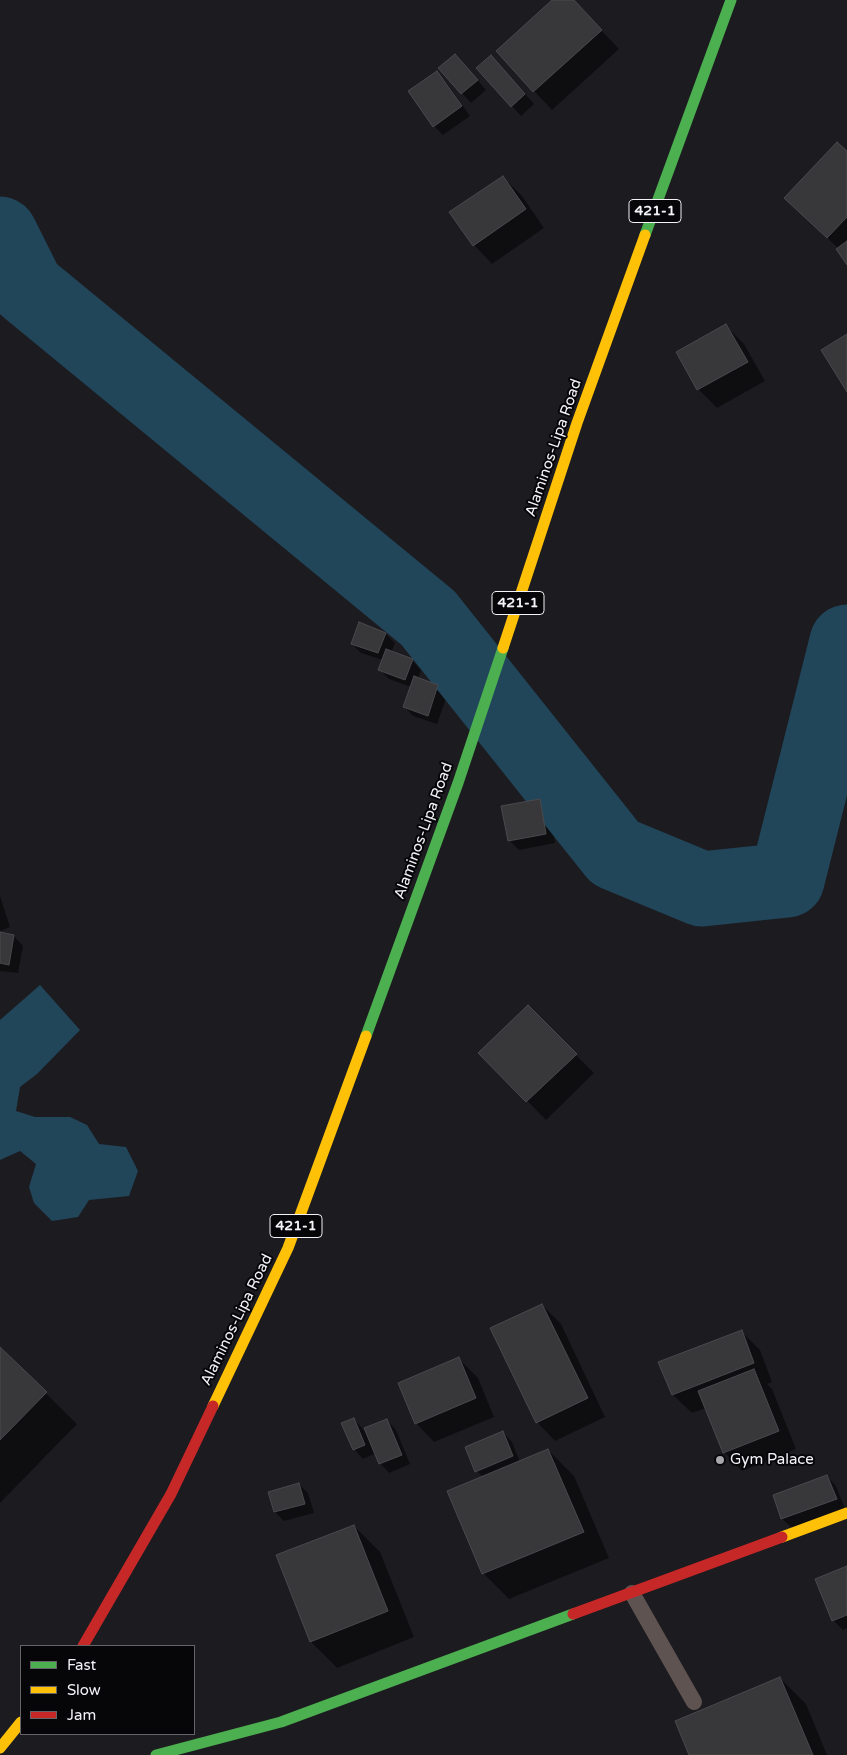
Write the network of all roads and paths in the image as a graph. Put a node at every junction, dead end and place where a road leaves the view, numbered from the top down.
1 (731, 0) edge
2 (847, 1513) edge
3 (632, 1592) junction
4 (84, 1645) edge
5 (694, 1702) dead end
6 (20, 1723) edge
7 (0, 1748) edge
8 (156, 1755) edge

1 - 4 main road, Alaminos-Lipa Road / 421-1
2 - 3 main road
3 - 5 lane
3 - 8 main road
6 - 7 main road

